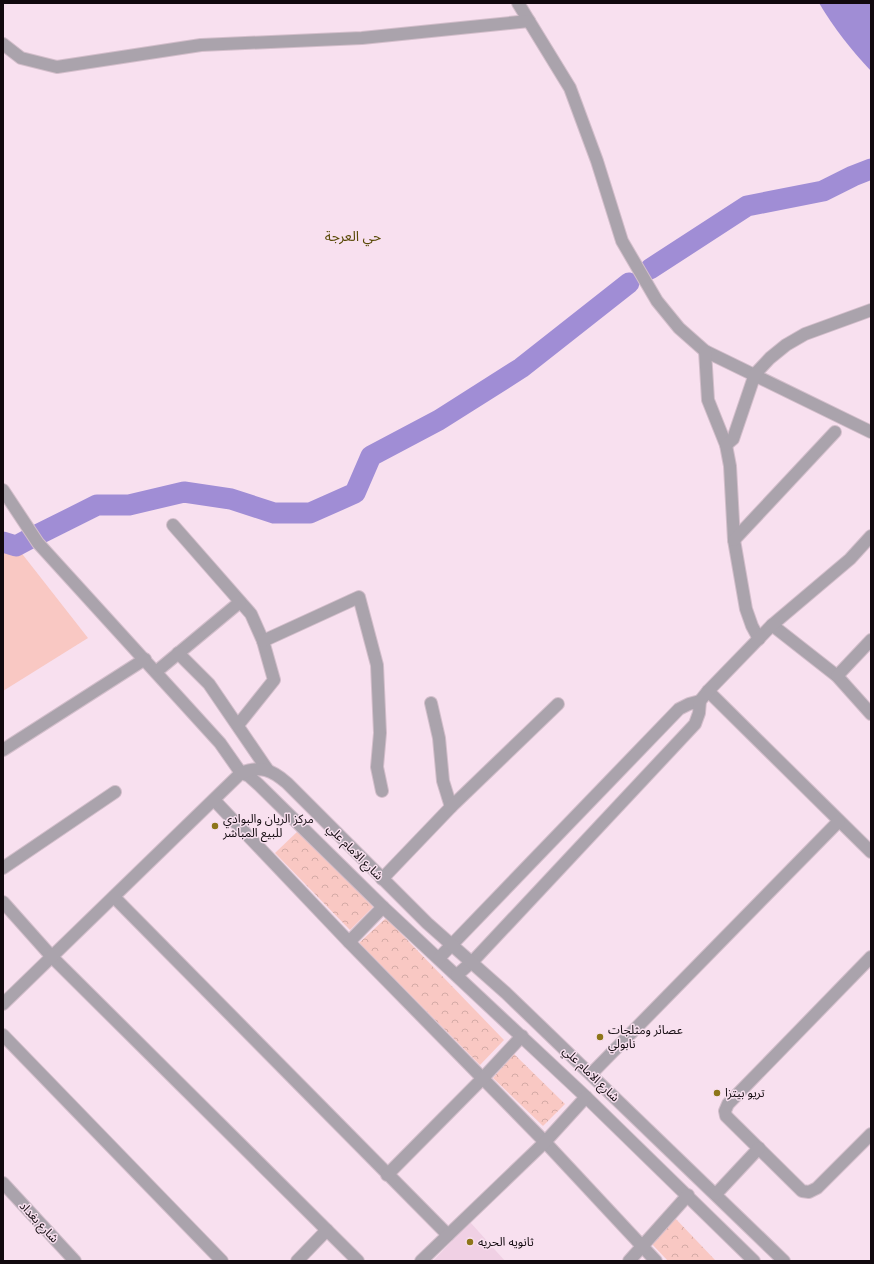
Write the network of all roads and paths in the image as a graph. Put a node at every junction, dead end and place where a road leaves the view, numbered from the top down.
1 (518, 3) edge
2 (529, 21) junction
3 (3, 44) edge
4 (871, 310) edge
5 (705, 350) junction
6 (755, 374) junction
7 (835, 432) dead end
8 (871, 432) edge
9 (726, 446) junction
10 (3, 490) edge
11 (173, 525) dead end
12 (871, 536) edge
13 (734, 540) junction
14 (240, 602) junction
15 (772, 625) junction
16 (759, 639) junction
17 (871, 640) edge
18 (263, 641) junction
19 (178, 653) junction
20 (145, 659) junction
21 (157, 671) junction
22 (836, 676) junction
23 (708, 690) junction
24 (700, 701) junction
25 (431, 703) dead end
26 (558, 704) dead end
27 (871, 714) edge
28 (238, 725) junction
29 (3, 750) edge
30 (267, 769) junction
31 (241, 773) junction
32 (382, 791) dead end
33 (115, 792) dead end
34 (214, 800) junction
35 (451, 807) junction
36 (840, 821) junction
37 (871, 852) edge
38 (3, 868) edge
39 (382, 880) junction
40 (114, 896) junction
41 (3, 902) edge
42 (383, 907) junction
43 (349, 942) junction
44 (453, 945) junction
45 (52, 957) junction
46 (871, 957) edge
47 (439, 958) junction
48 (472, 961) junction
49 (457, 975) junction
50 (3, 1004) edge
51 (3, 1035) edge
52 (522, 1036) junction
53 (591, 1074) junction
54 (483, 1078) junction
55 (586, 1097) junction
56 (871, 1134) edge
57 (545, 1142) junction
58 (759, 1148) junction
59 (387, 1175) junction
60 (3, 1183) edge
61 (716, 1194) junction
62 (688, 1195) junction
63 (327, 1230) junction
64 (448, 1235) junction
65 (642, 1247) junction
66 (75, 1261) edge
67 (222, 1261) edge
68 (297, 1261) edge
69 (358, 1261) edge
70 (421, 1261) edge
71 (629, 1261) edge
72 (656, 1261) edge
73 (754, 1261) edge
74 (784, 1261) edge

1 - 2 street
2 - 3 street
2 - 5 street
4 - 6 street
5 - 6 street
5 - 9 street
6 - 8 street
6 - 9 street
7 - 13 street
9 - 13 street
10 - 20 street
11 - 14 street
12 - 15 street
13 - 16 street
14 - 18 street
14 - 19 street
15 - 16 street
15 - 22 street
16 - 23 street
17 - 22 street
18 - 28 street
18 - 32 street
19 - 21 street
19 - 28 street
20 - 21 street
20 - 29 street
21 - 31 street
22 - 27 street
23 - 24 street
23 - 36 street
24 - 44 street
24 - 48 street
25 - 35 street
26 - 35 street
28 - 30 street
30 - 31 street
30 - 39 street, شارع الامام علي
31 - 34 street
31 - 42 street, شارع الامام علي
33 - 38 street
34 - 40 street
34 - 43 street
35 - 39 street
36 - 37 street
36 - 53 street
39 - 44 street, شارع الامام علي
40 - 45 street
40 - 59 street
41 - 45 street
42 - 43 street
42 - 47 street, شارع الامام علي
43 - 54 street
44 - 47 street
44 - 48 street, شارع الامام علي
45 - 50 street
45 - 63 street
46 - 58 street
47 - 49 street, شارع الامام علي
48 - 49 street
48 - 53 street, شارع الامام علي
49 - 52 street, شارع الامام علي
51 - 67 street
52 - 54 street
52 - 55 street, شارع الامام علي
53 - 61 street, شارع الامام علي
54 - 57 street
54 - 59 street
55 - 57 street
55 - 62 street, شارع الامام علي
56 - 58 street
57 - 64 street
57 - 65 street
58 - 61 street
59 - 64 street
60 - 66 street, شارع بغداد
61 - 74 street, شارع الامام علي
62 - 65 street
62 - 73 street, شارع الامام علي
63 - 68 street
63 - 69 street
64 - 70 street
65 - 71 street
65 - 72 street

